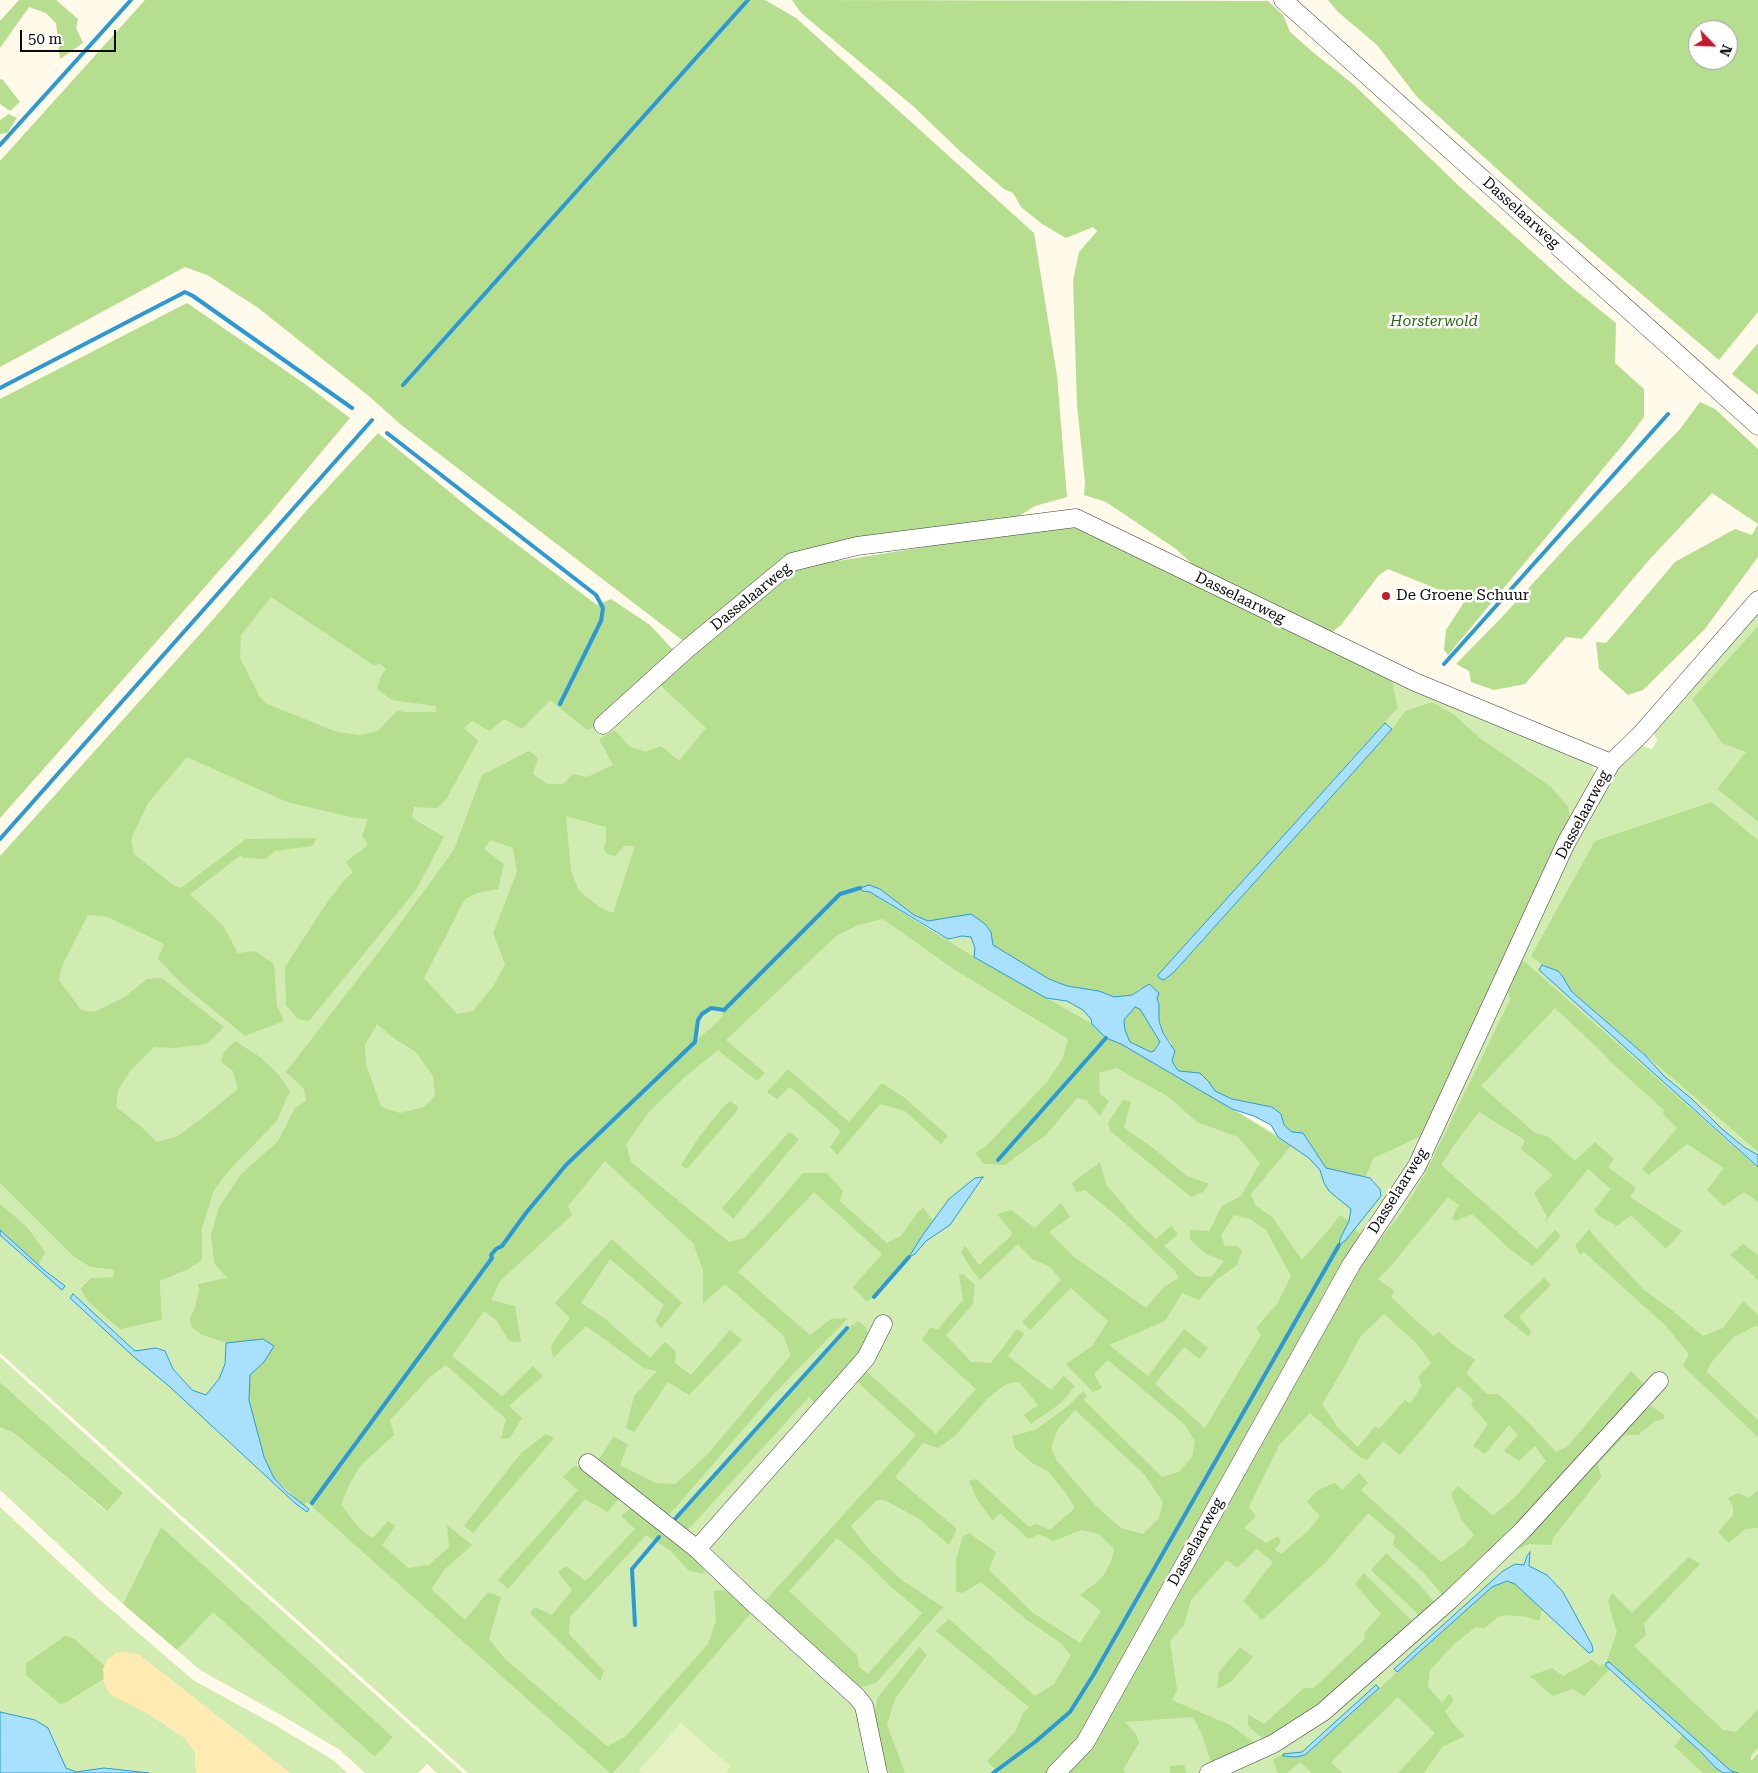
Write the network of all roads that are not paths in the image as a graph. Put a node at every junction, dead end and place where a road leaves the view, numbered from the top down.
1 (1283, 0) edge
2 (1758, 426) edge
3 (1758, 600) edge
4 (603, 725) dead end
5 (1611, 763) junction
6 (883, 1324) dead end
7 (1660, 1380) dead end
8 (588, 1463) dead end
9 (697, 1549) junction
10 (878, 1773) edge
11 (1056, 1773) edge
12 (1209, 1773) edge

1 - 2 street, Dasselaarweg
3 - 5 street
4 - 5 street, Dasselaarweg
5 - 11 street, Dasselaarweg
6 - 9 street
7 - 12 street
8 - 9 street
9 - 10 street

